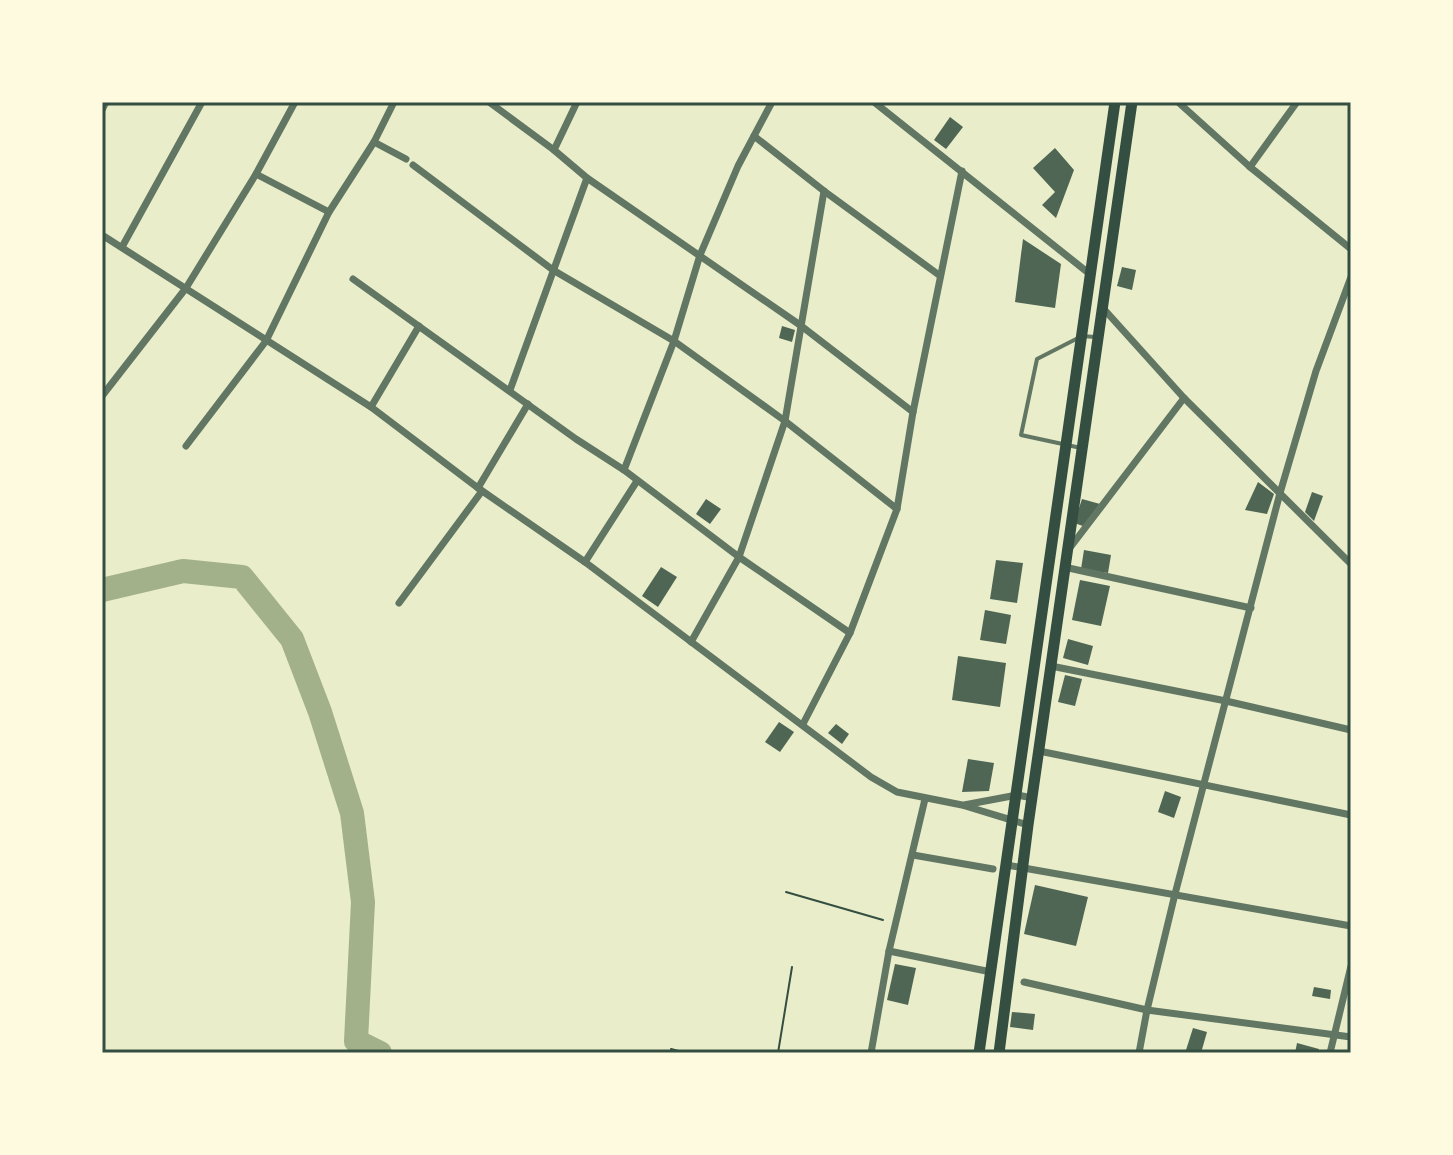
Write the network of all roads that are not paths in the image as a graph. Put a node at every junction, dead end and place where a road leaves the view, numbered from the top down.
1 (106, 102) edge
2 (202, 102) edge
3 (295, 102) edge
4 (394, 102) edge
5 (489, 102) edge
6 (577, 102) edge
7 (772, 102) edge
8 (874, 102) edge
9 (1115, 102) edge
10 (1132, 102) edge
11 (1178, 102) edge
12 (1297, 102) edge
13 (102, 110) edge
14 (754, 136) junction
15 (374, 142) junction
16 (554, 150) junction
17 (1250, 167) junction
18 (962, 171) junction
19 (256, 174) junction
20 (587, 178) junction
21 (824, 191) junction
22 (329, 212) junction
23 (102, 235) edge
24 (122, 247) junction
25 (1351, 249) edge
26 (700, 255) junction
27 (553, 270) junction
28 (939, 275) junction
29 (1091, 275) junction
30 (1351, 277) edge
31 (353, 279) dead end
32 (186, 288) junction
33 (1102, 307) junction
34 (800, 325) junction
35 (419, 326) junction
36 (1082, 336) junction
37 (1098, 337) junction
38 (266, 341) junction
39 (674, 341) junction
40 (510, 390) junction
41 (102, 396) edge
42 (1184, 398) junction
43 (528, 404) junction
44 (371, 407) junction
45 (913, 412) junction
46 (785, 421) junction
47 (1066, 443) junction
48 (186, 446) dead end
49 (1081, 448) junction
50 (624, 470) junction
51 (637, 481) junction
52 (480, 489) junction
53 (1280, 493) junction
54 (897, 509) junction
55 (1067, 552) junction
56 (739, 557) junction
57 (585, 562) junction
58 (1351, 564) edge
59 (1064, 567) junction
60 (399, 603) dead end
61 (1251, 608) junction
62 (850, 633) junction
63 (691, 642) junction
64 (1051, 666) junction
65 (1226, 701) junction
66 (803, 724) junction
67 (1351, 730) edge
68 (1039, 751) junction
69 (1203, 786) junction
70 (1017, 795) junction
71 (1033, 798) junction
72 (925, 799) junction
73 (962, 805) junction
74 (1351, 815) edge
75 (1012, 822) junction
76 (1028, 825) junction
77 (913, 855) junction
78 (1007, 865) junction
79 (993, 869) dead end
80 (1024, 870) junction
81 (1175, 894) junction
82 (999, 919) junction
83 (1017, 923) junction
84 (1351, 926) edge
85 (889, 951) junction
86 (1351, 966) edge
87 (991, 972) junction
88 (1024, 982) dead end
89 (1147, 1010) junction
90 (1334, 1034) junction
91 (1351, 1037) edge
92 (871, 1053) edge
93 (979, 1053) edge
94 (999, 1053) edge
95 (1139, 1053) edge
96 (1330, 1053) edge

1 - 13 street
2 - 24 street
3 - 19 street
4 - 15 street
5 - 16 street
6 - 16 street
7 - 14 street
8 - 18 street
9 - 29 main road
10 - 33 main road
11 - 17 street
12 - 17 street
14 - 21 street
14 - 26 street
15 - 22 street
15 - 27 street
16 - 20 street
17 - 25 street
18 - 28 street
18 - 29 street
19 - 22 street
19 - 32 street
20 - 26 street
20 - 27 street
21 - 28 street
21 - 34 street
22 - 38 street
23 - 24 street
24 - 32 street
26 - 34 street
26 - 39 street
27 - 39 street
27 - 40 street
28 - 45 street
29 - 36 main road
30 - 53 street
31 - 35 street
32 - 38 street
32 - 41 street
33 - 37 main road
33 - 42 street
34 - 45 street
34 - 46 street
35 - 40 street
35 - 44 street
36 - 37 lane
36 - 47 main road
36 - 47 lane
37 - 49 main road
38 - 44 street
38 - 48 street
39 - 46 street
39 - 50 street
40 - 43 street
42 - 53 street
42 - 55 street
43 - 50 street
43 - 52 street
44 - 52 street
45 - 54 street
46 - 54 street
46 - 56 street
47 - 49 lane
47 - 70 main road
49 - 55 main road
50 - 51 street
51 - 56 street
51 - 57 street
52 - 57 street
52 - 60 street
53 - 58 street
53 - 61 street
54 - 62 street
55 - 59 main road
56 - 62 street
56 - 63 street
57 - 63 street
59 - 61 street
59 - 64 main road
61 - 65 street
62 - 66 street
63 - 66 street
64 - 65 street
64 - 68 main road
65 - 67 street
65 - 69 street
66 - 72 street
68 - 69 street
68 - 71 main road
69 - 74 street
69 - 81 street
70 - 71 street
70 - 73 street
70 - 75 main road
71 - 76 main road
72 - 73 street
72 - 77 street
73 - 75 street
75 - 76 street
75 - 78 main road
76 - 80 main road
77 - 79 street
77 - 85 street
78 - 80 street
78 - 82 main road
80 - 81 street
80 - 83 main road
81 - 84 street
81 - 89 street
82 - 83 street
82 - 87 main road
83 - 94 main road
85 - 87 street
85 - 92 street
86 - 90 street
87 - 93 main road
88 - 89 street
89 - 90 street
89 - 95 street
90 - 91 street
90 - 96 street

